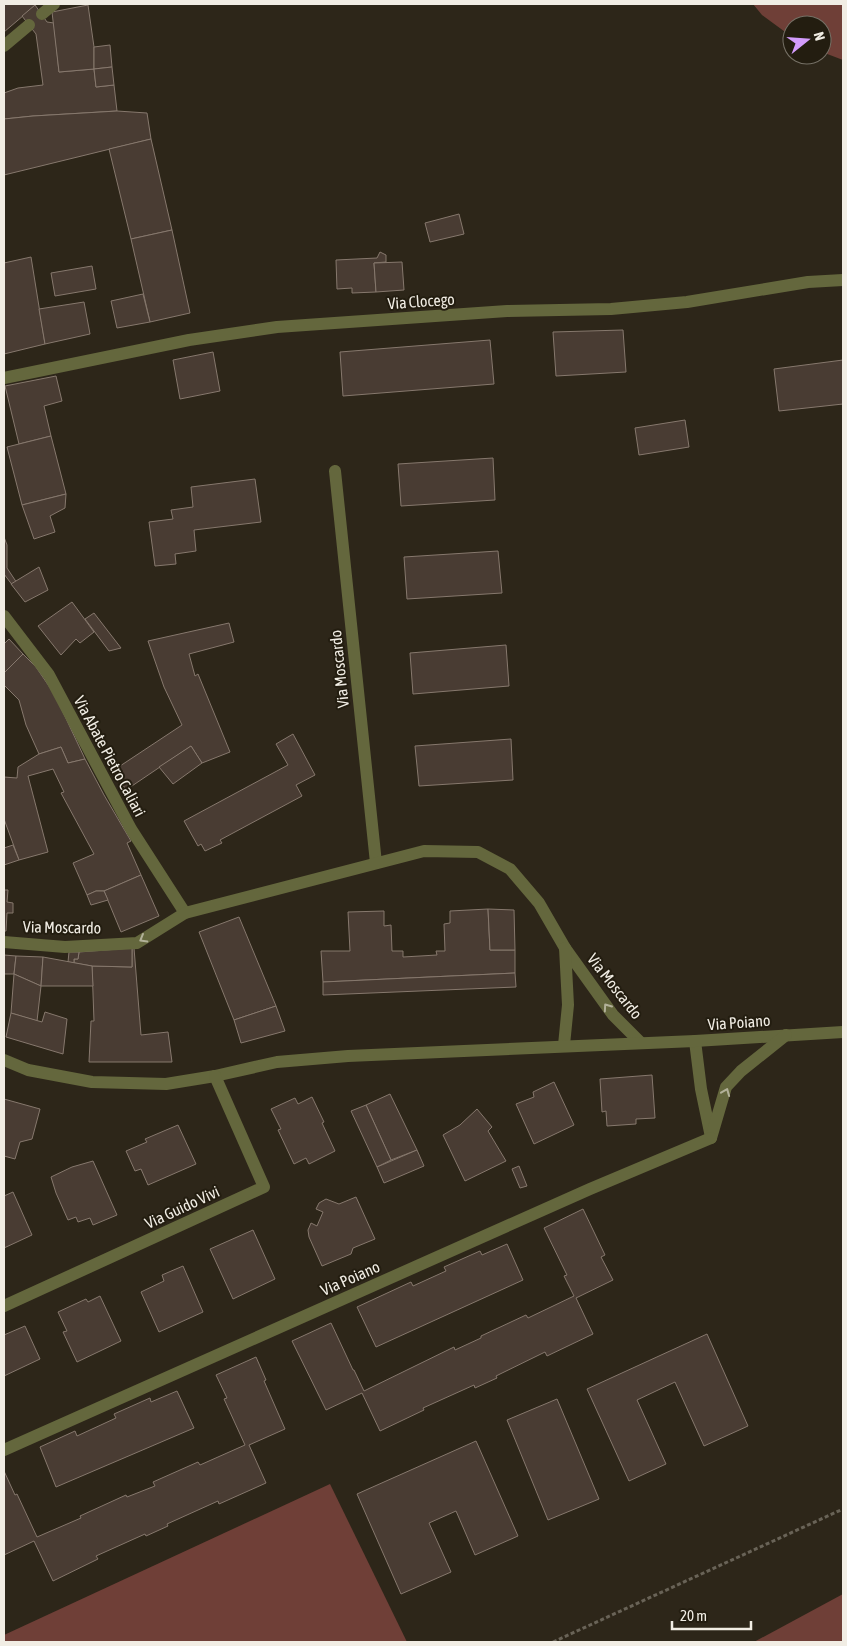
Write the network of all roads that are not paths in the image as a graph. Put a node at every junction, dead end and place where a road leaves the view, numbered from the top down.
1 (54, 4) edge
2 (42, 14) dead end
3 (29, 25) dead end
4 (4, 46) edge
5 (843, 280) edge
6 (4, 378) edge
7 (335, 471) dead end
8 (4, 616) edge
9 (376, 863) junction
10 (185, 913) junction
11 (4, 942) edge
12 (565, 948) junction
13 (843, 1032) edge
14 (786, 1035) junction
15 (695, 1041) junction
16 (640, 1042) junction
17 (564, 1045) junction
18 (4, 1060) edge
19 (215, 1076) junction
20 (711, 1138) junction
21 (4, 1306) edge
22 (4, 1450) edge

1 - 2 street
3 - 4 street
5 - 6 street, Via Clocego
7 - 9 street, Via Moscardo
8 - 10 street, Via Abate Pietro Caliari
9 - 10 street, Via Moscardo
9 - 12 street, Via Moscardo
10 -> 11 street, Via Moscardo
16 -> 12 street, Via Moscardo
12 - 17 street, Via Moscardo
13 - 14 street, Via Poiano
14 - 15 street, Via Poiano
20 -> 14 street, Via Poiano
15 - 16 street, Via Poiano
15 - 20 street, Via Poiano
16 - 17 street, Via Poiano
17 - 19 street, Via Poiano
18 - 19 street, Via Poiano
19 - 21 street, Via Guido Vivi
20 - 22 street, Via Poiano

